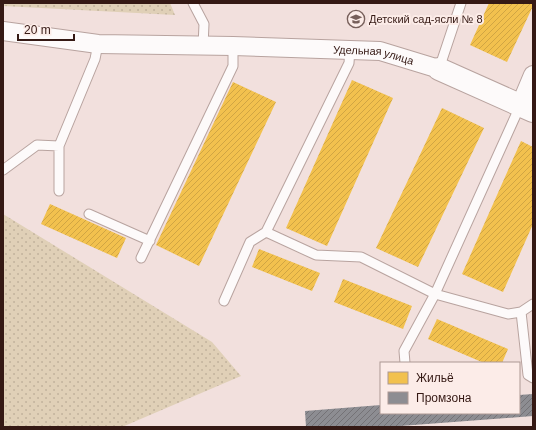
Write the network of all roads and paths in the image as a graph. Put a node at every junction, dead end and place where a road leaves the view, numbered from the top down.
1 (192, 3) edge
2 (461, 3) edge
3 (3, 31) edge
4 (98, 44) junction
5 (203, 46) junction
6 (233, 46) junction
7 (350, 49) junction
8 (439, 69) junction
9 (533, 75) edge
10 (527, 109) edge
11 (59, 146) junction
12 (3, 170) edge
13 (59, 191) dead end
14 (88, 214) dead end
15 (266, 232) junction
16 (150, 241) junction
17 (141, 258) dead end
18 (435, 294) junction
19 (224, 301) dead end
20 (533, 304) edge
21 (521, 312) junction
22 (405, 362) edge
23 (530, 376) edge
24 (520, 379) edge

1 - 5 lane
2 - 8 lane
3 - 4 street, Удельная улица
4 - 5 street, Удельная улица
4 - 11 lane
5 - 6 street, Удельная улица
6 - 7 street, Удельная улица
6 - 16 lane
7 - 8 street, Удельная улица
7 - 15 lane
8 - 10 street, Удельная улица
9 - 10 street
10 - 18 lane
11 - 12 lane
11 - 13 lane
14 - 16 lane
15 - 18 lane
15 - 19 lane
16 - 17 lane
18 - 21 lane
18 - 22 lane
20 - 21 lane
21 - 23 lane
23 - 24 lane

